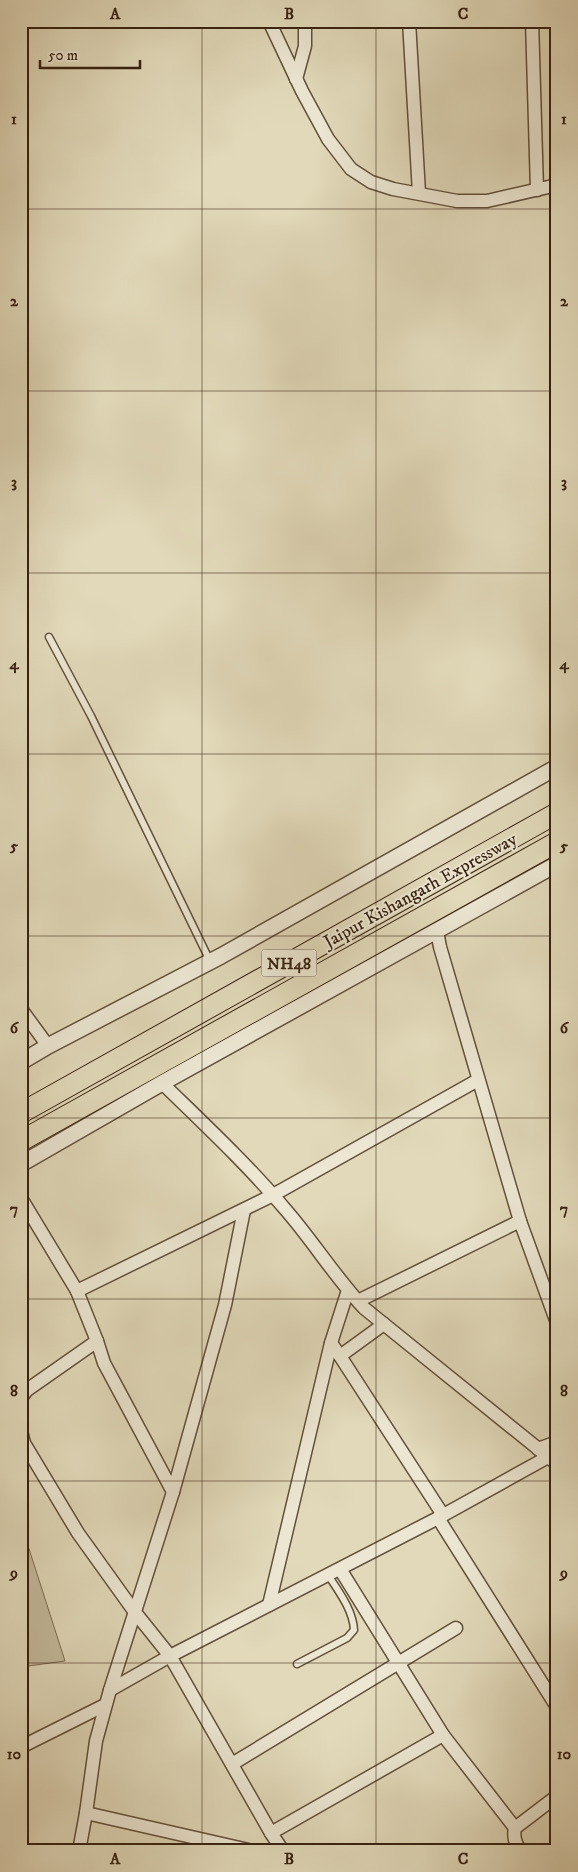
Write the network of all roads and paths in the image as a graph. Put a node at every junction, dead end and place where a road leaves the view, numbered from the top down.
1 (269, 21) edge
2 (305, 21) edge
3 (409, 21) edge
4 (532, 21) edge
5 (296, 78) junction
6 (557, 184) edge
7 (537, 190) junction
8 (418, 193) junction
9 (49, 637) dead end
10 (557, 767) edge
11 (557, 813) edge
12 (557, 842) edge
13 (555, 869) edge
14 (437, 931) junction
15 (210, 962) junction
16 (21, 1009) edge
17 (48, 1046) junction
18 (21, 1062) edge
19 (478, 1080) junction
20 (162, 1083) junction
21 (21, 1113) edge
22 (21, 1141) edge
23 (21, 1164) edge
24 (273, 1195) junction
25 (21, 1198) edge
26 (244, 1210) junction
27 (520, 1221) junction
28 (348, 1290) junction
29 (77, 1291) junction
30 (358, 1301) junction
31 (557, 1323) edge
32 (384, 1324) junction
33 (97, 1341) junction
34 (330, 1343) junction
35 (340, 1356) junction
36 (21, 1398) edge
37 (21, 1431) edge
38 (557, 1442) edge
39 (548, 1457) edge
40 (173, 1492) junction
41 (441, 1516) junction
42 (340, 1569) junction
43 (328, 1575) junction
44 (269, 1605) junction
45 (134, 1611) junction
46 (456, 1628) dead end
47 (170, 1656) junction
48 (297, 1664) dead end
49 (399, 1664) junction
50 (110, 1690) junction
51 (106, 1705) junction
52 (557, 1707) edge
53 (443, 1734) junction
54 (21, 1747) edge
55 (232, 1764) junction
56 (557, 1796) edge
57 (86, 1813) junction
58 (515, 1828) junction
59 (271, 1833) junction
60 (203, 1845) edge
61 (79, 1851) edge
62 (253, 1851) edge
63 (283, 1851) edge
64 (521, 1851) edge

1 - 5 street
2 - 5 street
3 - 8 street
4 - 7 street
5 - 8 street
6 - 7 street
7 - 8 street
9 - 15 lane
10 - 15 street
11 - 21 highway, Jaipur Kishangarh Expressway / NH48
12 - 22 highway, Jaipur Kishangarh Expressway / NH48
13 - 14 street
14 - 19 street
14 - 20 street
15 - 17 street
16 - 17 street
17 - 18 street
19 - 24 street
19 - 27 street
20 - 23 street
20 - 24 street
24 - 26 street
24 - 28 street
25 - 29 street
26 - 29 street
26 - 40 street
27 - 30 street
27 - 31 street
28 - 30 street
28 - 34 street
29 - 33 street
30 - 32 street
32 - 35 street
32 - 39 street
33 - 36 street
33 - 40 street
34 - 35 street
34 - 44 street
35 - 41 street
37 - 45 street
38 - 39 street
39 - 41 street
40 - 45 street
41 - 42 street
41 - 52 street
42 - 43 street
42 - 49 street
43 - 44 street
43 - 48 lane
44 - 47 street
45 - 47 street
45 - 50 street
46 - 49 street
47 - 50 street
47 - 55 street
49 - 53 street
49 - 55 street
50 - 51 street
51 - 54 street
51 - 57 street
53 - 58 street
53 - 59 street
55 - 59 street
56 - 58 street
57 - 60 street
57 - 61 street
58 - 64 street
59 - 63 street
60 - 62 street

